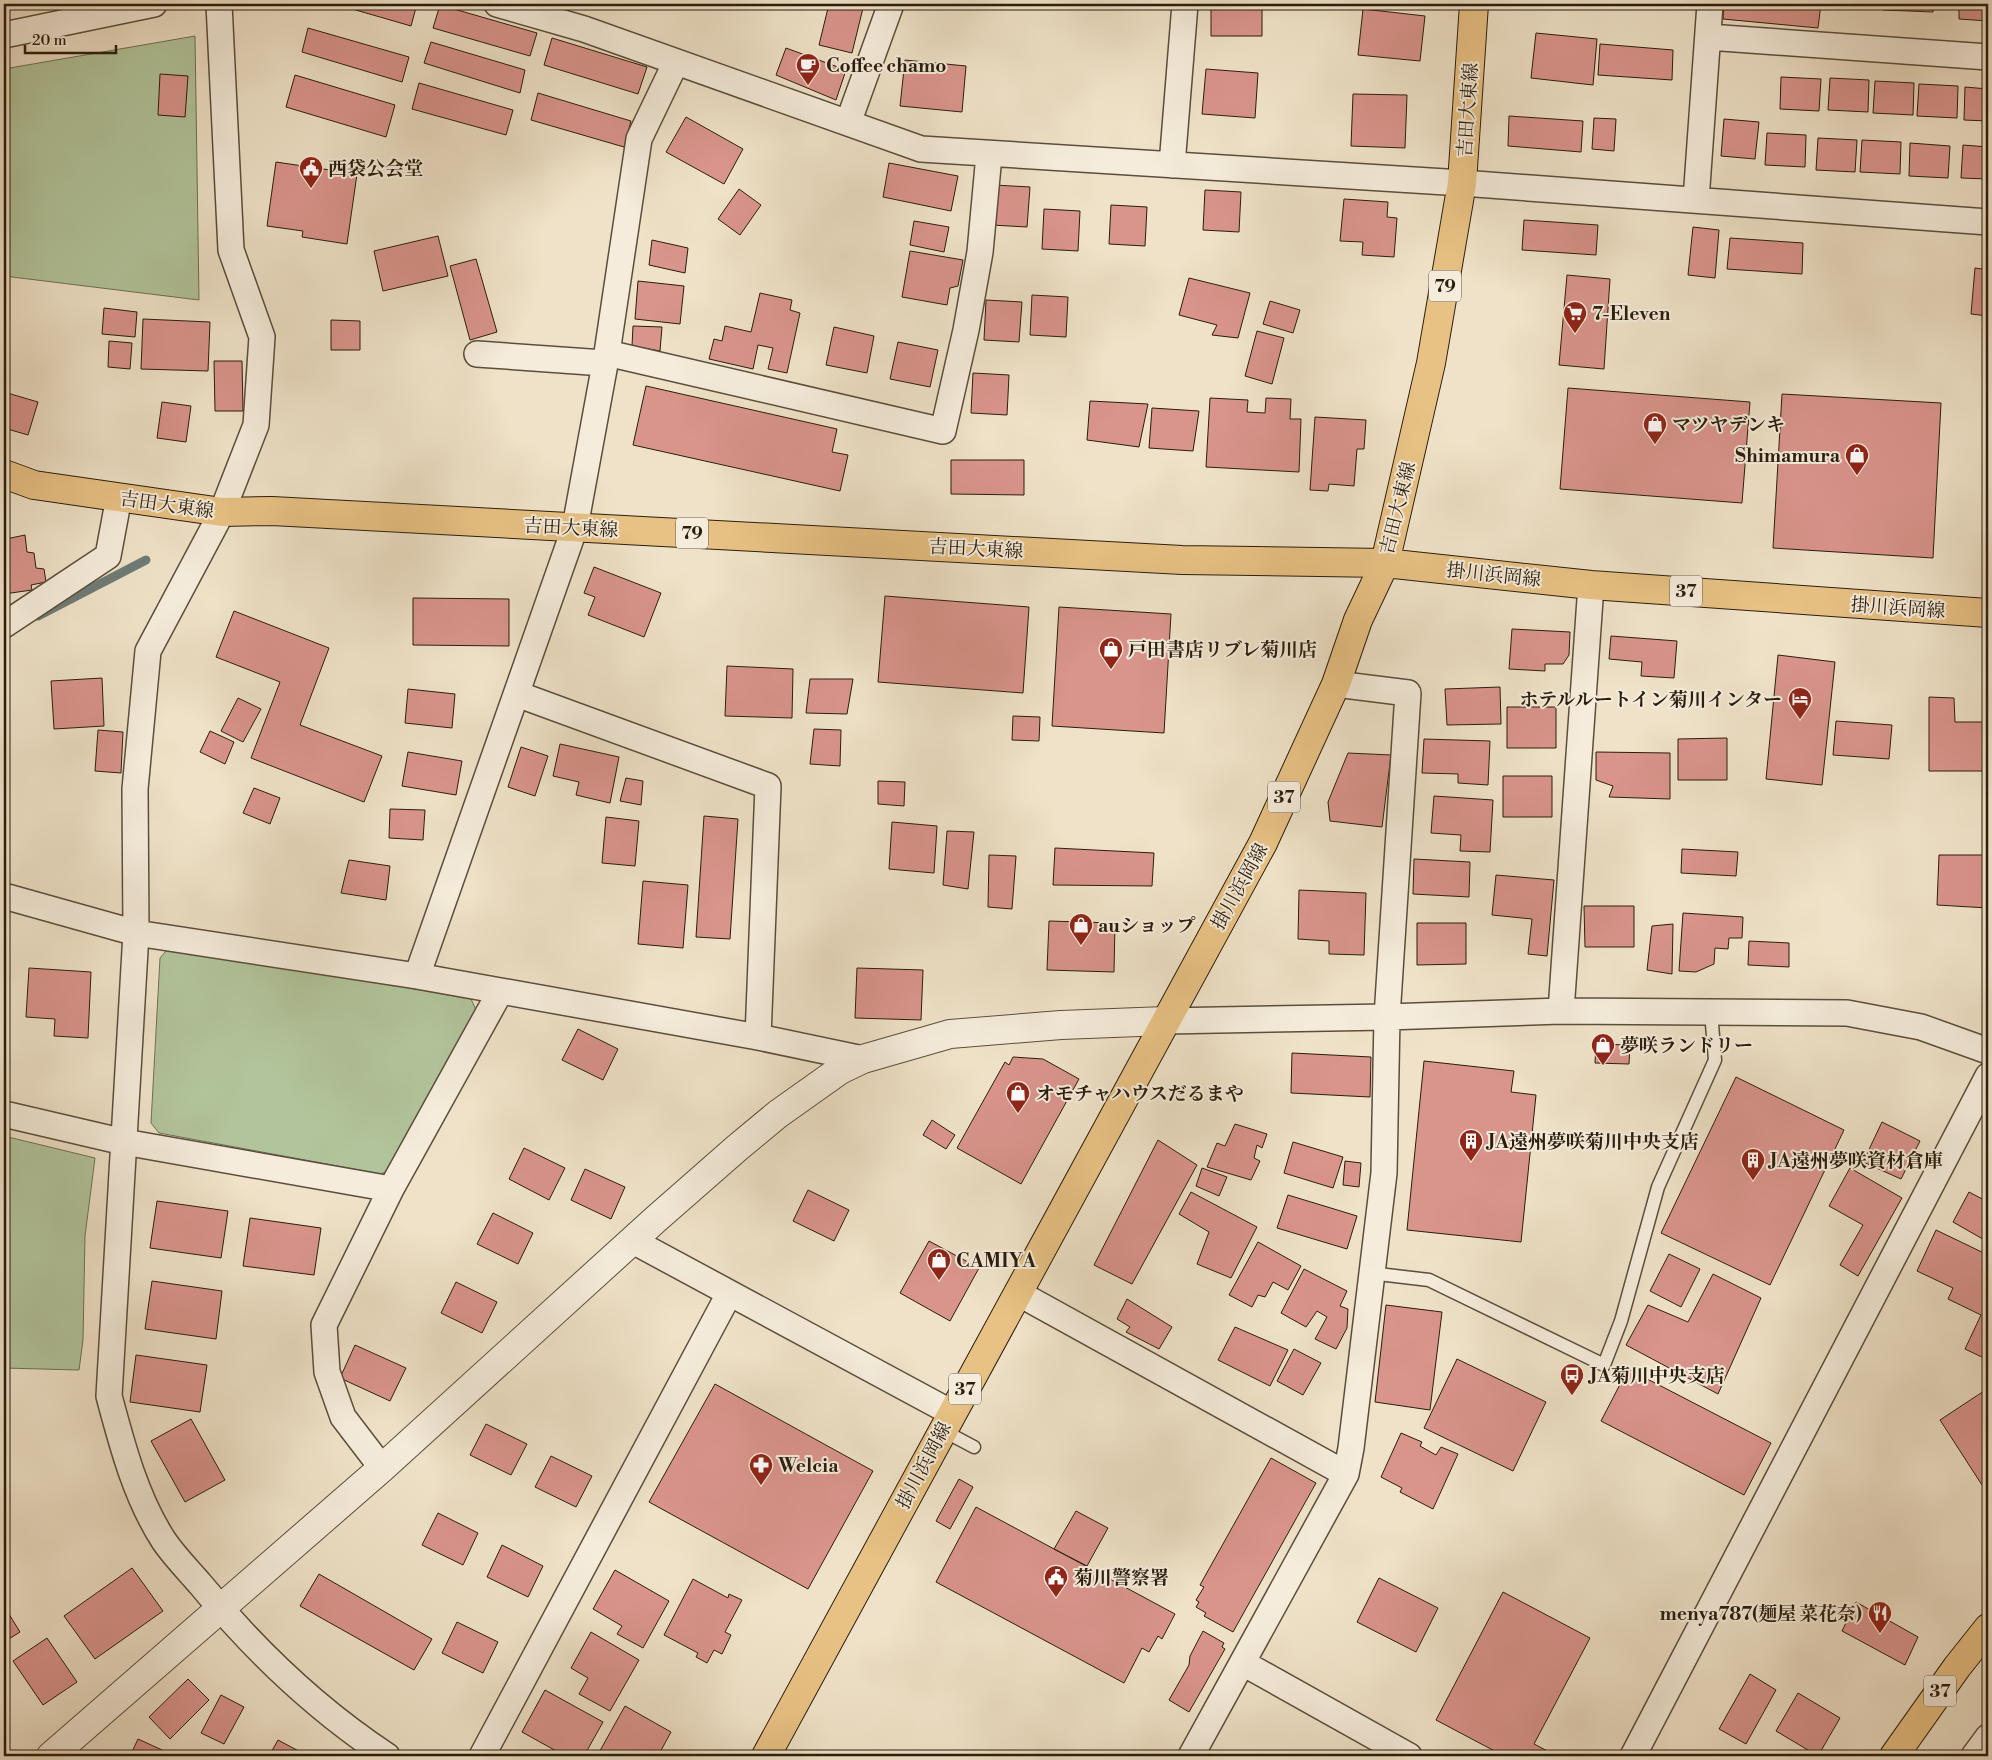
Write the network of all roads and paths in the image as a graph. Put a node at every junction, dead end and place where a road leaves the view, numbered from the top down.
1 (154, 4) edge
2 (219, 4) edge
3 (497, 4) edge
4 (891, 4) edge
5 (1186, 4) edge
6 (1474, 4) edge
7 (1710, 4) edge
8 (4, 35) edge
9 (1708, 37) junction
10 (1988, 57) edge
11 (676, 62) junction
12 (848, 123) junction
13 (989, 155) junction
14 (1172, 165) junction
15 (1462, 183) junction
16 (1696, 200) junction
17 (1988, 222) edge
18 (478, 354) dead end
19 (605, 358) junction
20 (4, 474) edge
21 (119, 497) junction
22 (222, 512) junction
23 (575, 527) junction
24 (1385, 563) junction
25 (1591, 585) junction
26 (1988, 613) edge
27 (4, 625) edge
28 (1336, 684) junction
29 (517, 694) junction
30 (4, 896) edge
31 (136, 933) junction
32 (417, 976) junction
33 (500, 992) junction
34 (1561, 1011) junction
35 (1711, 1012) junction
36 (1387, 1017) junction
37 (1164, 1021) junction
38 (758, 1038) junction
39 (1988, 1051) edge
40 (862, 1059) junction
41 (1988, 1076) edge
42 (4, 1114) edge
43 (124, 1142) junction
44 (391, 1189) junction
45 (633, 1241) junction
46 (1370, 1273) junction
47 (1018, 1293) junction
48 (729, 1294) junction
49 (947, 1422) junction
50 (974, 1447) dead end
51 (382, 1468) junction
52 (1346, 1474) junction
53 (219, 1608) junction
54 (1988, 1628) edge
55 (1243, 1662) junction
56 (1988, 1737) edge
57 (1394, 1753) edge
58 (51, 1756) edge
59 (387, 1756) edge
60 (482, 1756) edge
61 (766, 1756) edge
62 (1191, 1756) edge
63 (1633, 1756) edge
64 (1894, 1756) edge
65 (1974, 1756) edge

1 - 8 street
2 - 22 street
3 - 11 street
4 - 12 street
5 - 14 street
6 - 15 main road, 吉田大東線 / 79
7 - 9 street
9 - 10 street
9 - 16 street
11 - 12 street
11 - 19 street
12 - 13 street
13 - 14 street
13 - 19 street
14 - 15 street
15 - 16 street
15 - 24 main road, 吉田大東線 / 79
16 - 17 street
18 - 19 street
19 - 23 street
20 - 21 main road, 吉田大東線 / 79
21 - 22 main road, 吉田大東線 / 79
21 - 27 street
22 - 23 main road, 吉田大東線 / 79
22 - 31 street
23 - 24 main road, 吉田大東線 / 79
23 - 29 street
24 - 25 main road, 掛川浜岡線 / 37
24 - 28 main road, 掛川浜岡線 / 37
25 - 26 main road, 掛川浜岡線 / 37
25 - 34 street
28 - 36 street
28 - 37 main road, 掛川浜岡線 / 37
29 - 32 street
29 - 38 street
30 - 31 street
31 - 32 street
31 - 43 street
32 - 33 street
33 - 38 street
33 - 44 street
34 - 35 street
34 - 36 street
35 - 39 street
35 - 46 lane
36 - 37 street
36 - 46 street
37 - 40 street
37 - 47 main road, 掛川浜岡線 / 37
38 - 40 street
40 - 45 street
41 - 63 street
42 - 43 street
43 - 44 street
43 - 53 street
44 - 51 street
45 - 48 street
45 - 51 street
46 - 52 street
47 - 49 main road, 掛川浜岡線 / 37
47 - 52 street
48 - 49 street
48 - 60 street
49 - 50 lane
49 - 61 main road, 掛川浜岡線 / 37
51 - 53 street
52 - 55 street
53 - 58 street
53 - 59 street
54 - 64 main road, 37
55 - 57 street
55 - 62 street
56 - 65 street

